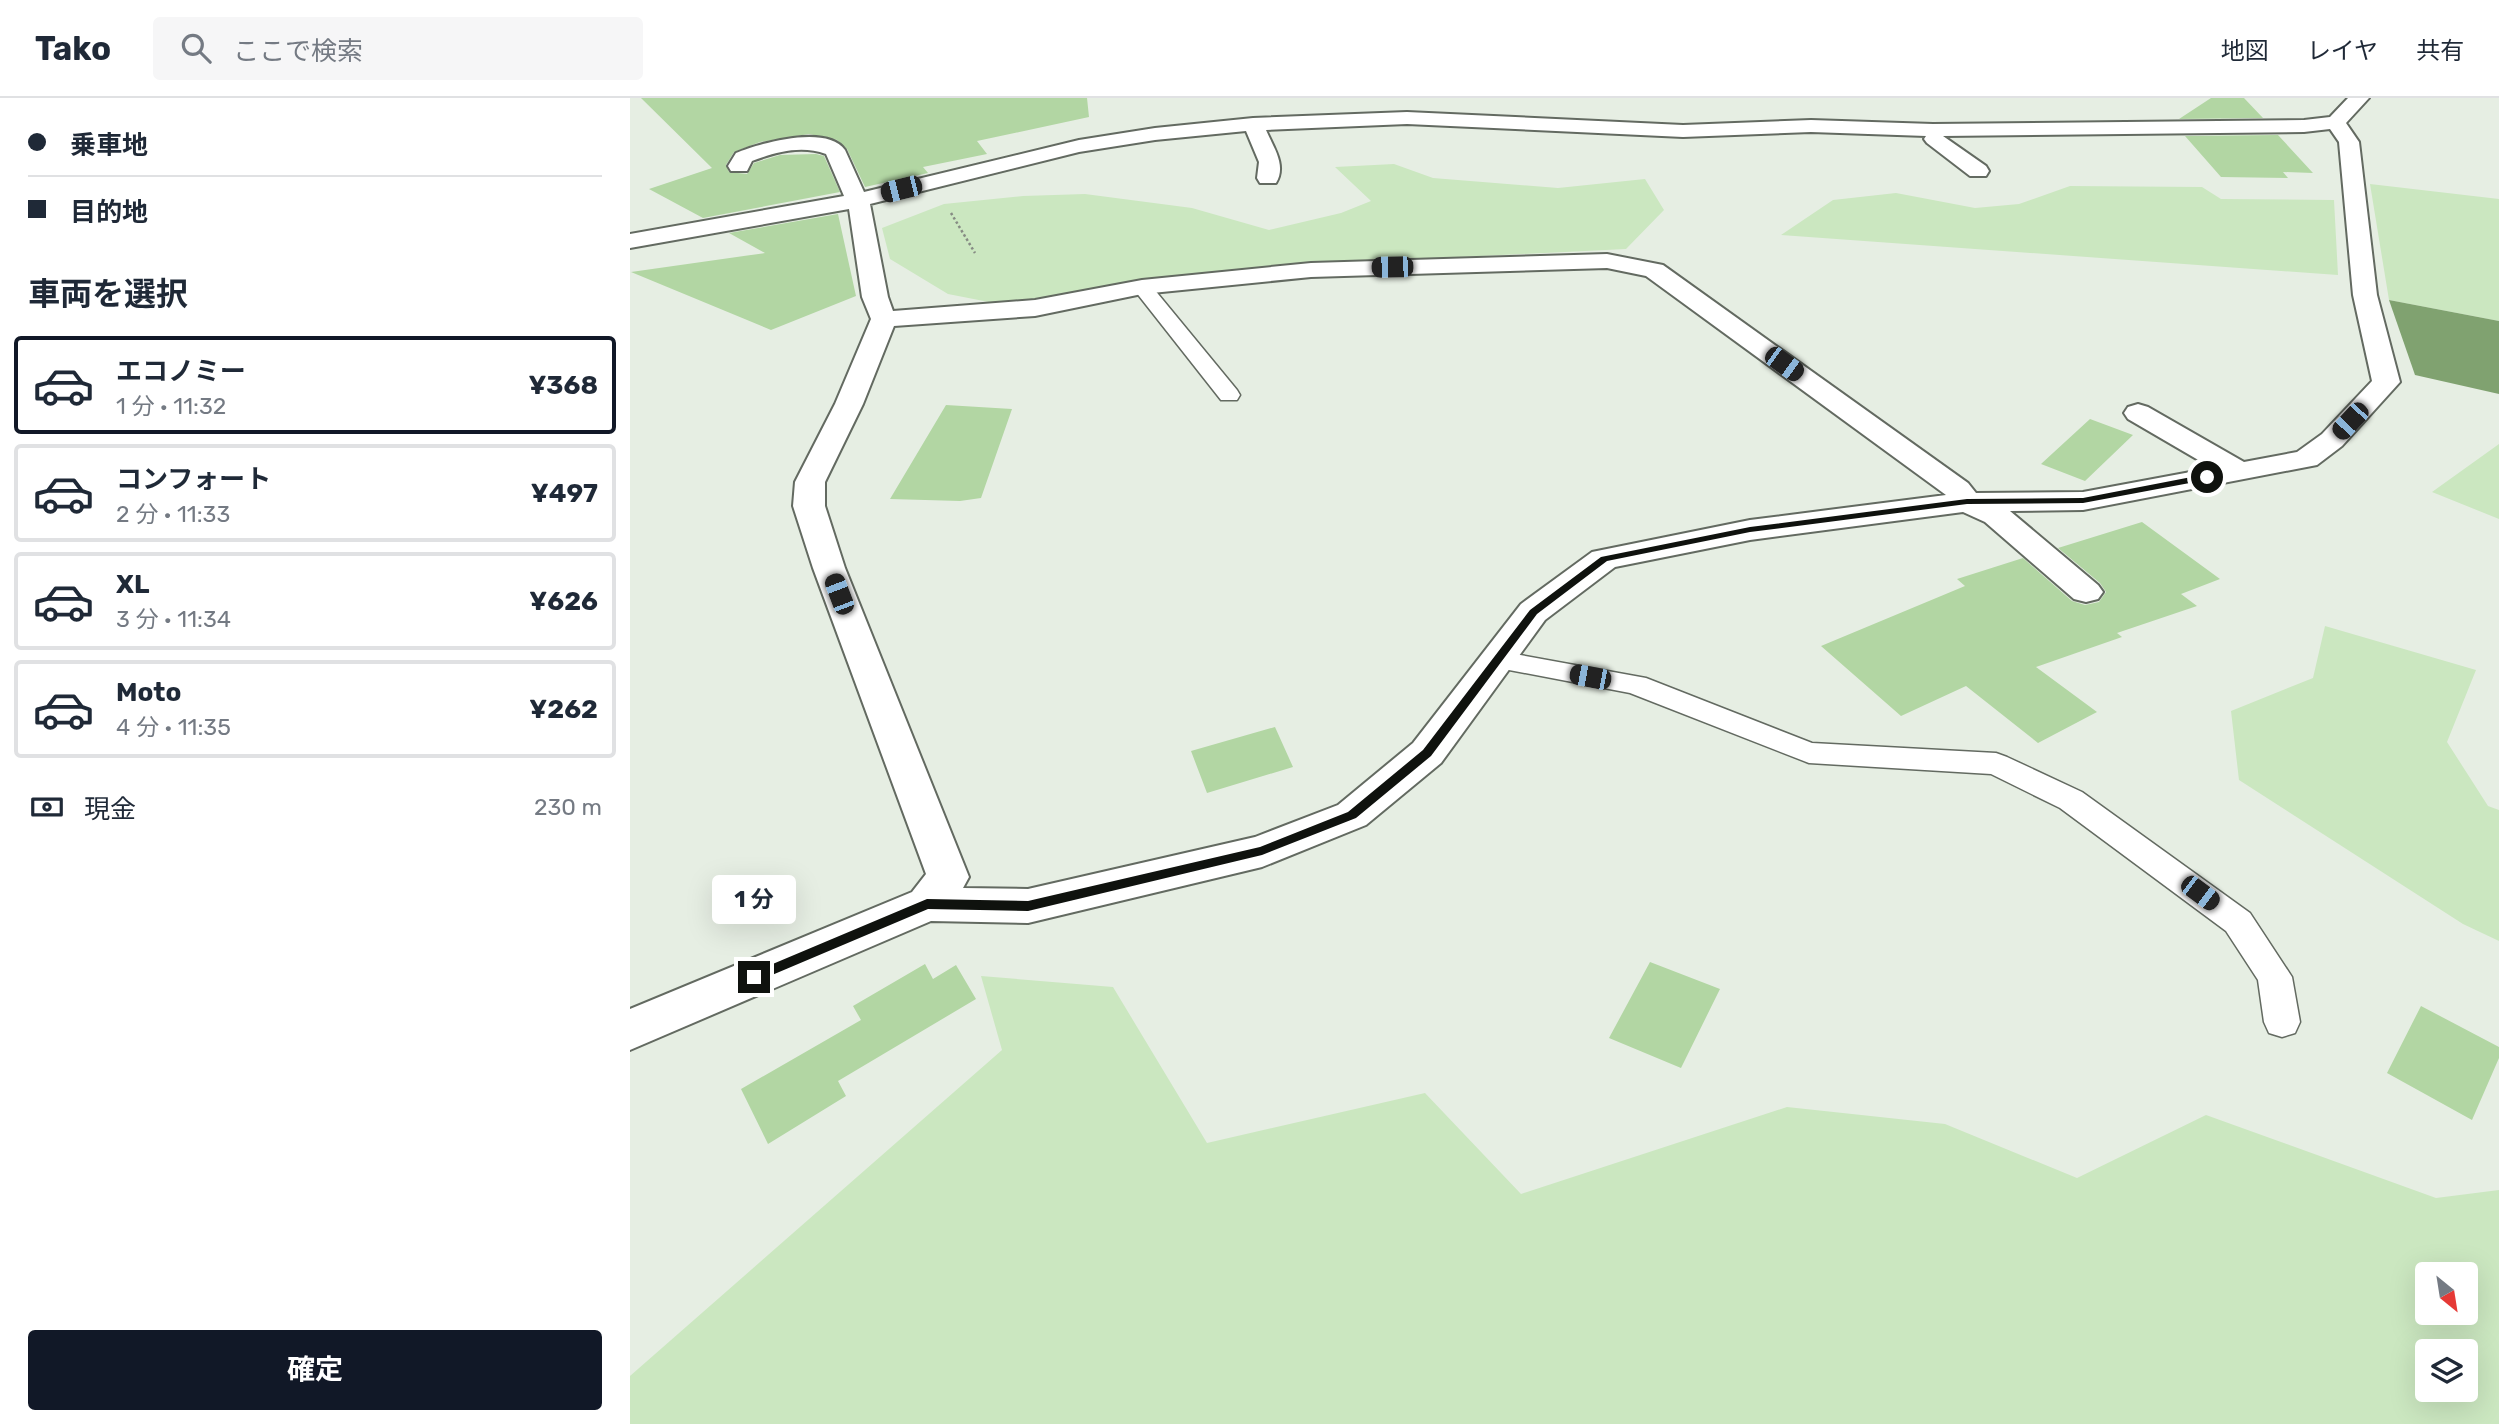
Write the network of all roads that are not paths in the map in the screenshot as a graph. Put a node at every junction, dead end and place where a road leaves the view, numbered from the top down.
1 (2348, 110) edge
2 (1253, 124) junction
3 (1940, 135) junction
4 (1910, 151) dead end
5 (739, 166) dead end
6 (1978, 171) dead end
7 (1268, 178) dead end
8 (855, 201) junction
9 (630, 241) edge
10 (1142, 287) junction
11 (884, 319) junction
12 (1229, 395) dead end
13 (2138, 413) dead end
14 (2239, 471) junction
15 (1967, 502) junction
16 (2086, 592) dead end
17 (1498, 660) junction
18 (927, 904) junction
19 (2282, 1022) dead end
20 (630, 1030) edge

1 - 3 street
1 - 14 street
2 - 3 street
2 - 7 street
2 - 8 street
3 - 4 street
3 - 6 street
5 - 8 street
8 - 9 street
8 - 11 street
10 - 11 street
10 - 12 lane
10 - 15 street
11 - 18 street
13 - 14 street
14 - 15 street
15 - 16 street
15 - 17 street
17 - 18 street
17 - 19 lane
18 - 20 street

